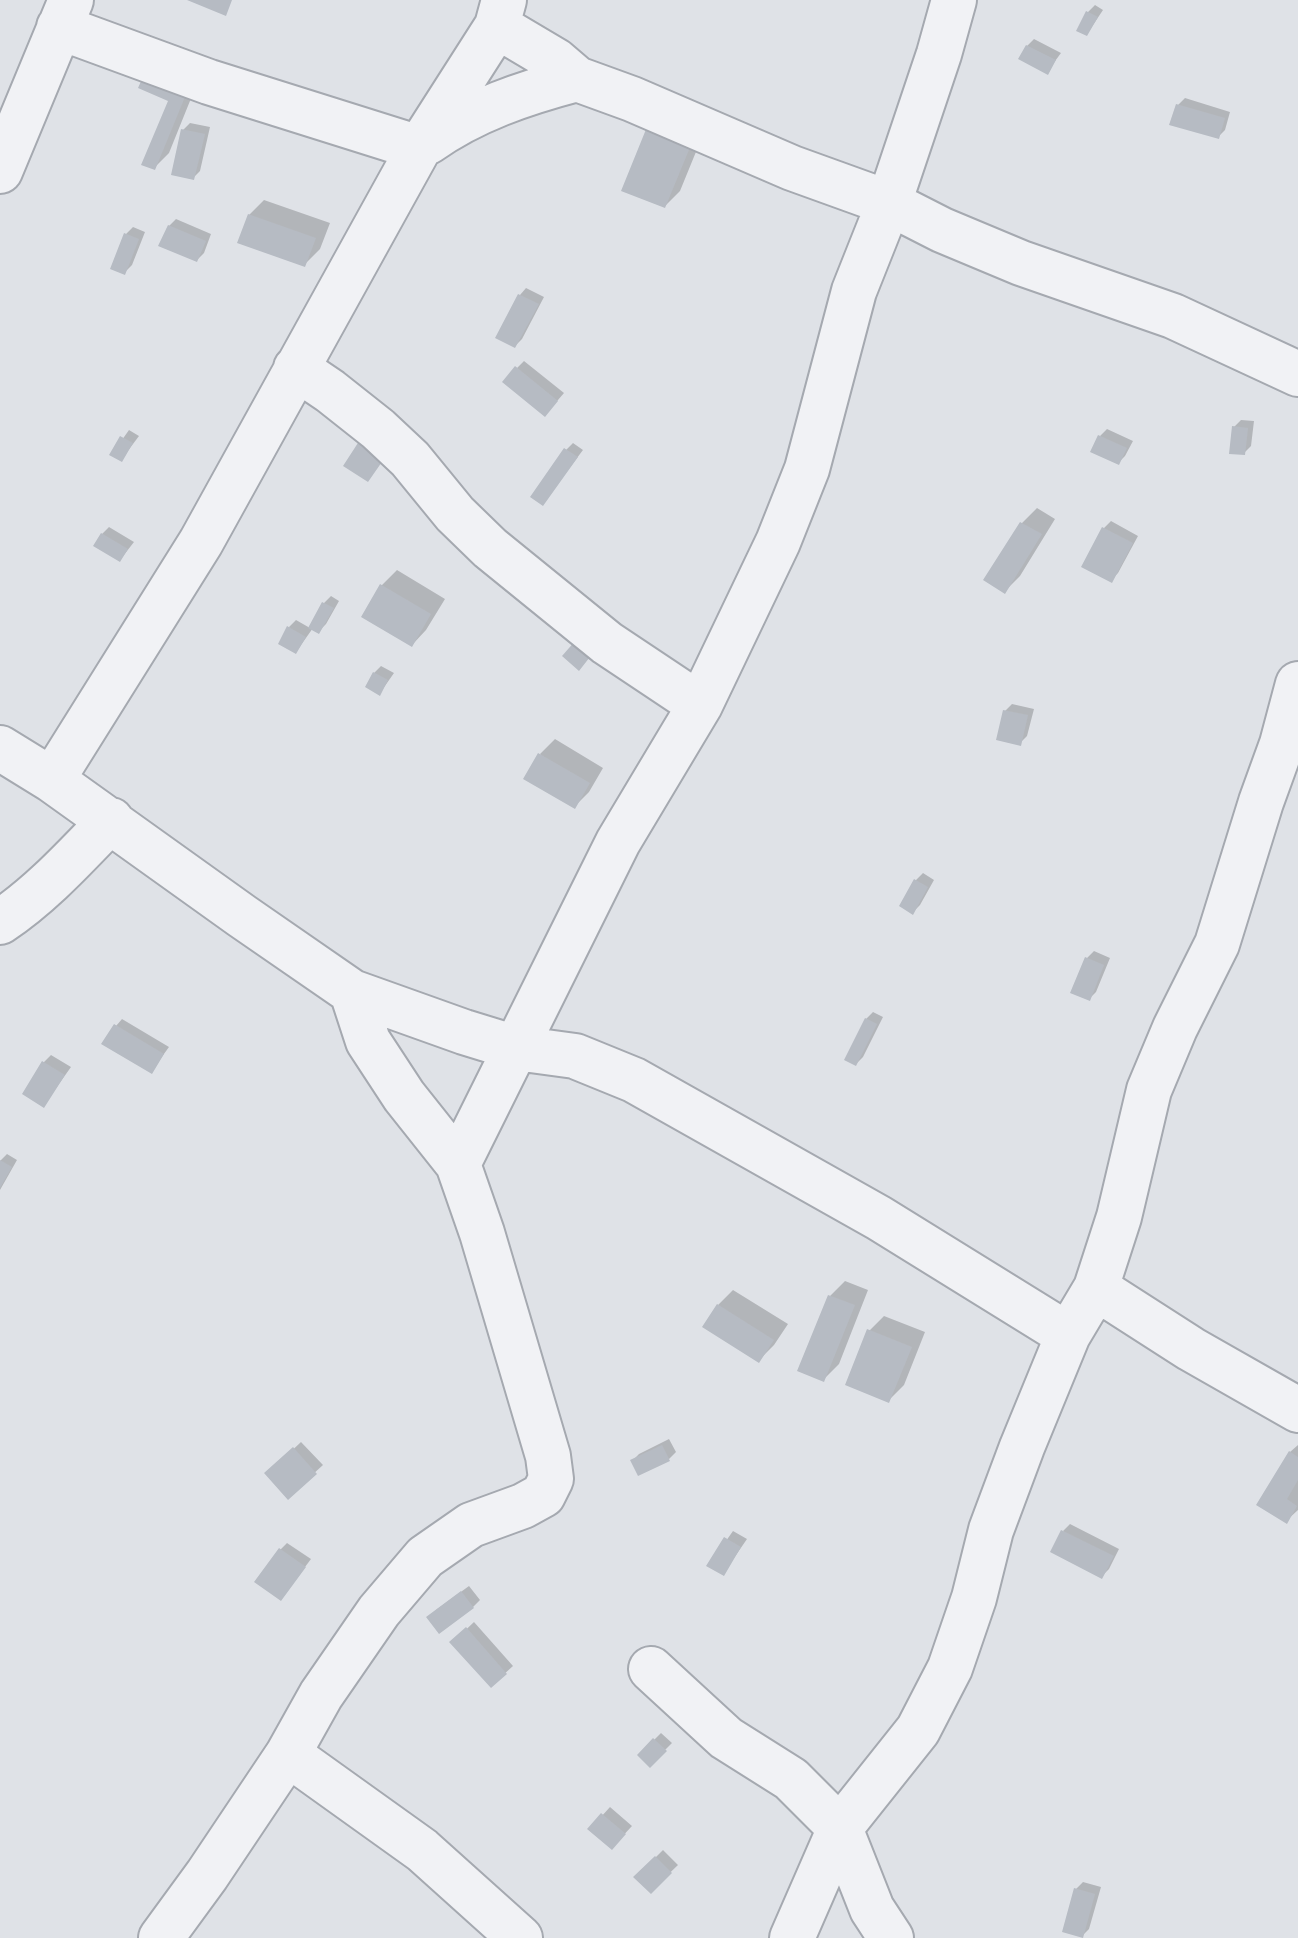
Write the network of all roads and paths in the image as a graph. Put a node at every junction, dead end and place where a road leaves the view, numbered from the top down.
1 (954, 0) edge
2 (501, 13) edge
3 (65, 14) edge
4 (577, 79) junction
5 (419, 148) junction
6 (0, 171) edge
7 (889, 203) junction
8 (296, 368) junction
9 (1298, 374) edge
10 (1298, 684) edge
11 (700, 705) junction
12 (0, 748) edge
13 (52, 780) junction
14 (111, 820) junction
15 (0, 922) edge
16 (352, 992) junction
17 (516, 1048) junction
18 (458, 1164) junction
19 (1096, 1288) junction
20 (1068, 1335) junction
21 (1298, 1410) edge
22 (651, 1669) dead end
23 (288, 1754) junction
24 (840, 1828) junction
25 (161, 1938) edge
26 (520, 1938) edge
27 (792, 1938) edge
28 (891, 1938) edge

1 - 7 street
2 - 4 street
2 - 5 street
3 - 5 street
3 - 6 street
4 - 5 street
4 - 7 street
5 - 8 street
7 - 9 street
7 - 11 street
8 - 11 street
8 - 13 street
10 - 19 street
11 - 17 street
12 - 13 street
13 - 14 street
14 - 15 street
14 - 16 street
16 - 17 street
16 - 18 street
17 - 18 street
17 - 20 street
18 - 23 street
19 - 20 street
19 - 21 street
20 - 24 street
22 - 24 street
23 - 25 street
23 - 26 street
24 - 27 street
24 - 28 street

